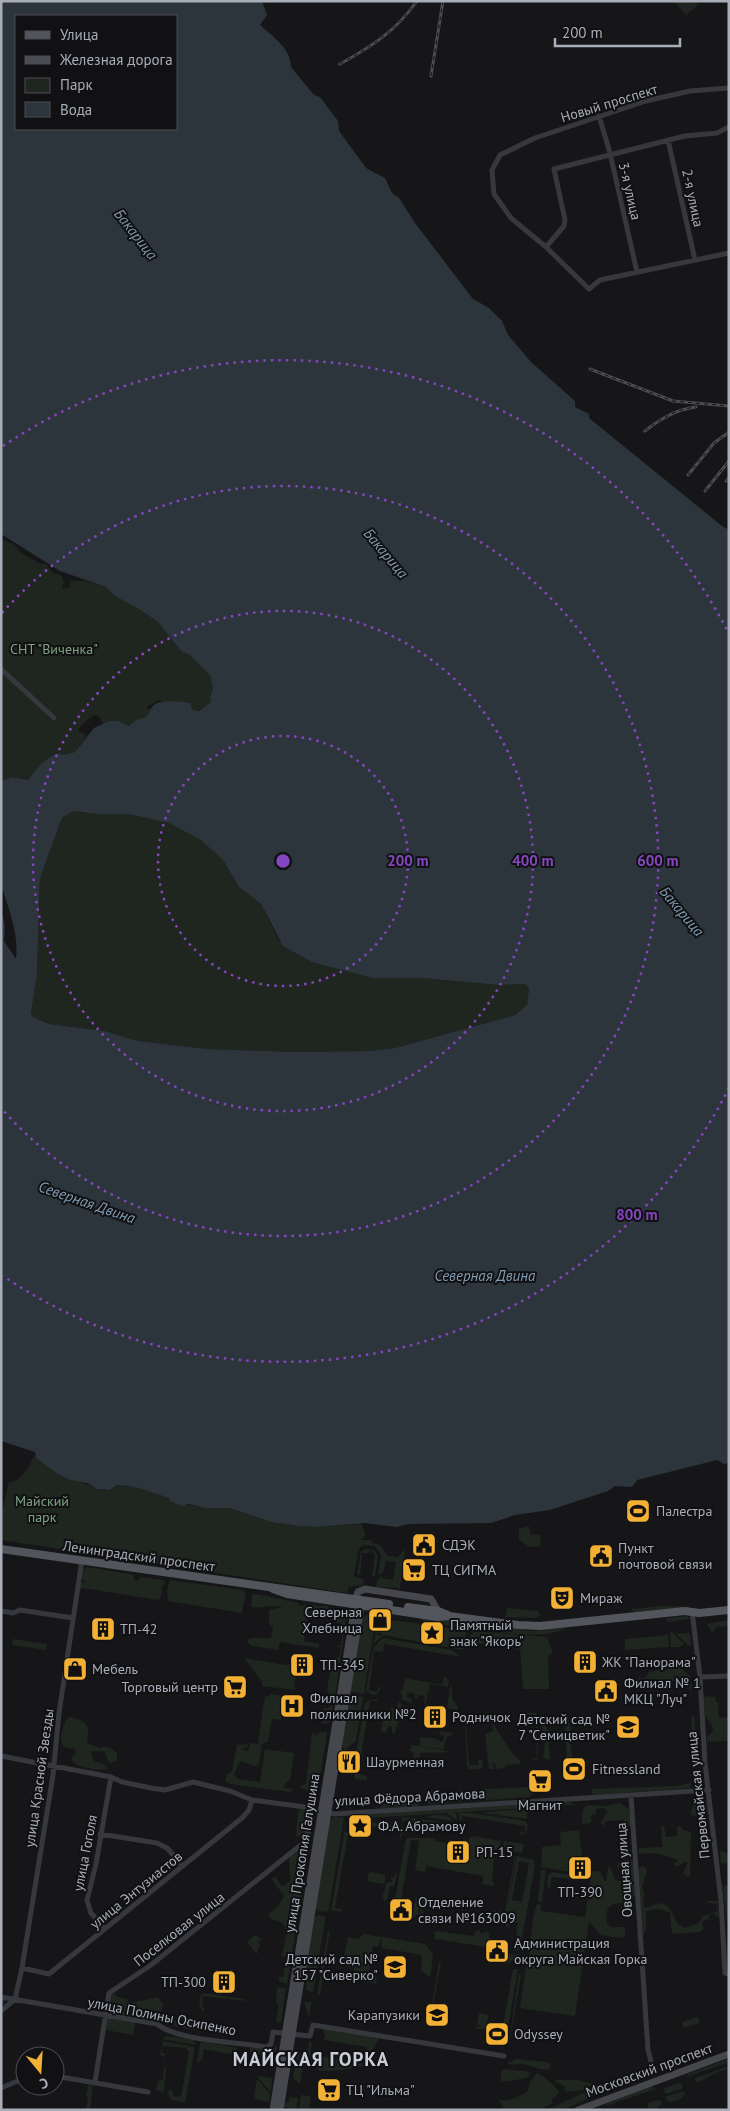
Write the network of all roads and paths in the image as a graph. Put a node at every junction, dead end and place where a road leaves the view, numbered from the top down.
1 (729, 88) edge
2 (599, 116) junction
3 (729, 127) edge
4 (668, 140) junction
5 (610, 153) junction
6 (546, 247) junction
7 (729, 252) edge
8 (695, 260) junction
9 (637, 272) junction
10 (1, 669) edge
11 (54, 718) dead end
12 (1, 1548) edge
13 (82, 1560) junction
14 (358, 1603) junction
15 (729, 1605) edge
16 (729, 1610) edge
17 (1, 1611) edge
18 (438, 1611) junction
19 (692, 1611) junction
20 (449, 1616) junction
21 (73, 1618) junction
22 (729, 1676) edge
23 (700, 1677) junction
24 (1, 1756) edge
25 (54, 1766) junction
26 (111, 1777) junction
27 (709, 1790) junction
28 (631, 1796) junction
29 (252, 1800) junction
30 (310, 1810) junction
31 (324, 1812) junction
32 (100, 1834) junction
33 (183, 1866) junction
34 (105, 1929) junction
35 (22, 1968) junction
36 (729, 1974) edge
37 (1, 1997) edge
38 (15, 1999) junction
39 (1, 2011) edge
40 (105, 2016) junction
41 (288, 2034) junction
42 (729, 2054) edge
43 (504, 2056) dead end
44 (651, 2061) dead end
45 (65, 2078) edge
46 (15, 2082) edge
47 (95, 2082) junction
48 (1, 2088) edge
49 (148, 2092) dead end
50 (273, 2110) edge
51 (280, 2110) edge
52 (578, 2110) edge

1 - 2 street, Новый проспект
2 - 5 street, 3-я улица
2 - 6 street, Новый проспект
3 - 4 street
4 - 5 street
4 - 8 street, 2-я улица
5 - 6 street
5 - 9 street, 3-я улица
6 - 9 street
7 - 8 street
8 - 9 street
10 - 11 street
12 - 13 main road, Ленинградский проспект
13 - 14 main road, Ленинградский проспект
13 - 21 street, улица Красной Звезды
14 - 18 main road, Ленинградский проспект
14 - 18 main road
14 - 20 main road, Ленинградский проспект
14 - 31 main road, улица Прокопия Галушина
15 - 19 main road, Ленинградский проспект
16 - 19 main road, Ленинградский проспект
17 - 21 street
18 - 20 main road, Ленинградский проспект
19 - 20 main road, Ленинградский проспект
19 - 23 street, Первомайская улица
21 - 25 street, улица Красной Звезды
22 - 23 street
23 - 27 street, Первомайская улица
24 - 25 street, улица Фёдора Абрамова
25 - 26 street, улица Фёдора Абрамова
25 - 35 street, улица Красной Звезды
26 - 29 street, улица Фёдора Абрамова
26 - 32 street, улица Гоголя
27 - 28 street, улица Фёдора Абрамова
27 - 36 street, Первомайская улица
28 - 31 street, улица Фёдора Абрамова
28 - 44 street, Овощная улица
29 - 30 street, улица Фёдора Абрамова
29 - 33 street, улица Энтузиастов
30 - 31 street, улица Фёдора Абрамова
30 - 40 street, Поселковая улица
31 - 41 main road, улица Прокопия Галушина
32 - 33 street
32 - 34 street, улица Гоголя
33 - 34 street, улица Энтузиастов
34 - 35 street, улица Энтузиастов
35 - 38 street, улица Красной Звезды
37 - 38 street, улица Полины Осипенко
38 - 39 street
38 - 40 street, улица Полины Осипенко
40 - 41 street, улица Полины Осипенко
40 - 47 street, Поселковая улица
41 - 43 street
41 - 50 main road, улица Прокопия Галушина
41 - 51 main road, улица Прокопия Галушина
42 - 52 main road, Московский проспект
45 - 47 street
46 - 48 street
47 - 49 street

